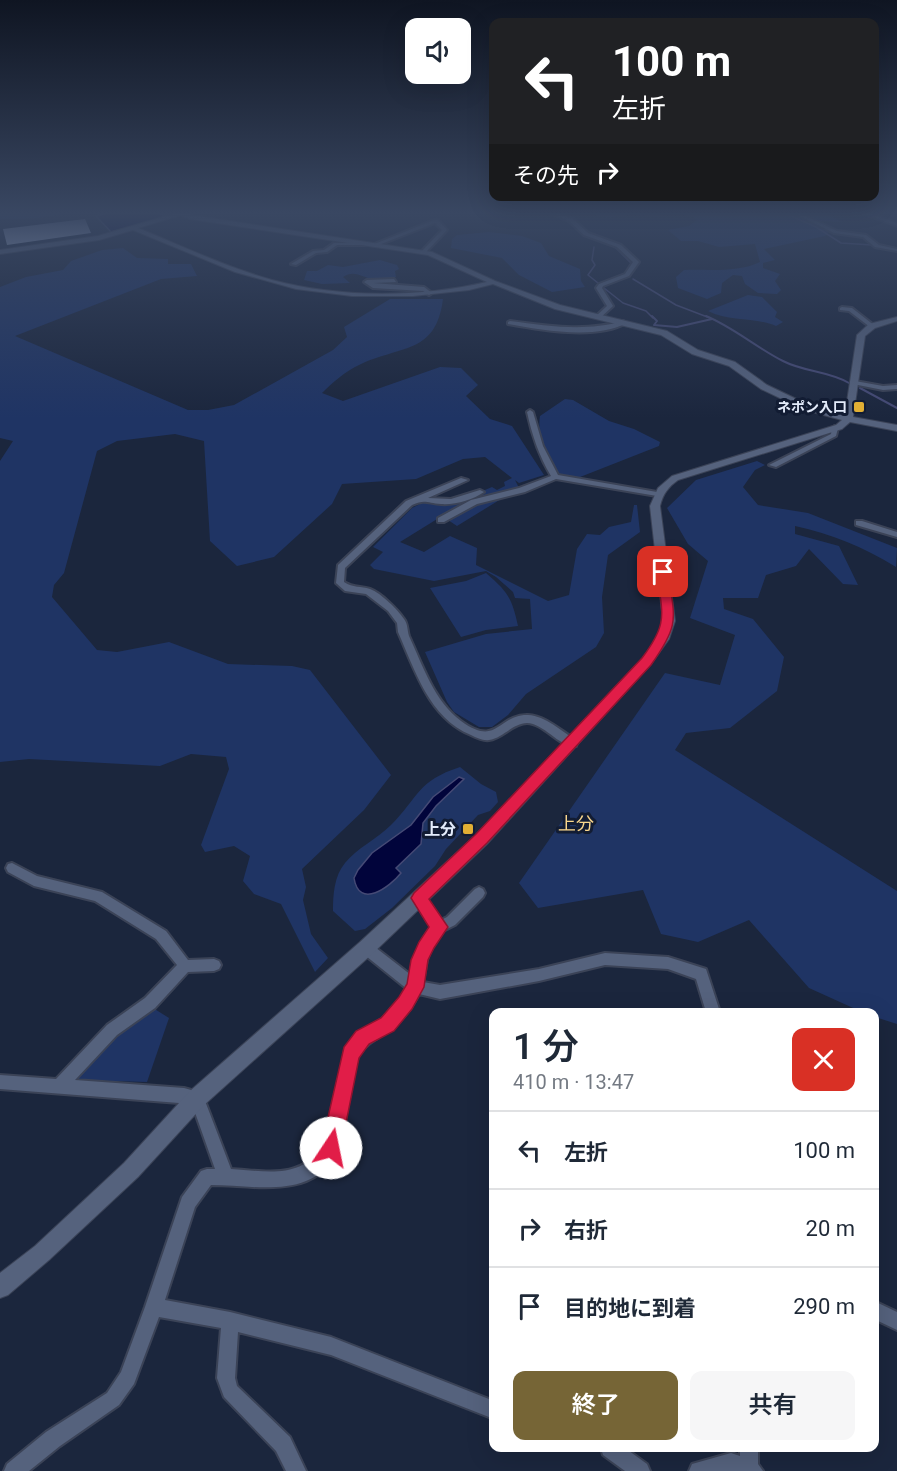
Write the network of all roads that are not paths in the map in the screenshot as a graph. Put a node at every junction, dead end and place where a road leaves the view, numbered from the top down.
1 (271, 281) edge
2 (394, 281) dead end
3 (613, 281) edge
4 (493, 282) joint
5 (429, 293) junction
6 (842, 309) dead end
7 (598, 317) junction
8 (897, 319) edge
9 (623, 323) junction
10 (510, 324) dead end
11 (872, 326) junction
12 (855, 383) junction
13 (897, 387) edge
14 (530, 412) dead end
15 (848, 419) junction
16 (835, 428) junction
17 (897, 428) edge
18 (773, 465) dead end
19 (555, 477) junction
20 (464, 480) dead end
21 (480, 492) dead end
22 (657, 494) junction
23 (420, 498) junction
24 (441, 520) dead end
25 (859, 524) dead end
26 (897, 535) edge
27 (572, 743) junction
28 (12, 868) dead end
29 (479, 893) dead end
30 (419, 898) junction
31 (439, 927) junction
32 (366, 948) junction
33 (214, 965) dead end
34 (185, 966) junction
35 (416, 987) junction
36 (711, 1008) edge
37 (0, 1082) edge
38 (60, 1084) junction
39 (197, 1098) junction
40 (226, 1178) junction
41 (0, 1287) edge
42 (154, 1307) junction
43 (879, 1312) edge
44 (230, 1321) junction
45 (897, 1321) edge
46 (489, 1408) edge
47 (615, 1452) edge
48 (749, 1452) edge
49 (751, 1470) edge
50 (14, 1471) edge
51 (296, 1471) edge
52 (640, 1471) edge
53 (699, 1471) edge

1 - 5 street
2 - 5 street
3 - 7 street
4 - 5 street
4 - 7 street
6 - 11 street
7 - 9 street
8 - 11 street
9 - 10 street
9 - 15 street
11 - 12 street
12 - 13 street
12 - 15 street
14 - 19 street
15 - 16 street
15 - 17 street
16 - 18 street
16 - 22 street
19 - 22 street
19 - 24 street
20 - 23 street
21 - 23 street
22 - 27 street
23 - 27 street
25 - 26 street
27 - 30 street
28 - 34 street
29 - 31 street
30 - 31 street
30 - 32 street
31 - 35 street
32 - 35 street
32 - 39 street
33 - 34 street
34 - 38 street
35 - 36 street
35 - 40 street
37 - 38 street
38 - 39 street
39 - 40 street
39 - 41 street
40 - 42 street
42 - 44 street
42 - 50 street
43 - 45 street
44 - 46 street
44 - 51 street
47 - 52 street
48 - 49 street
49 - 53 street

